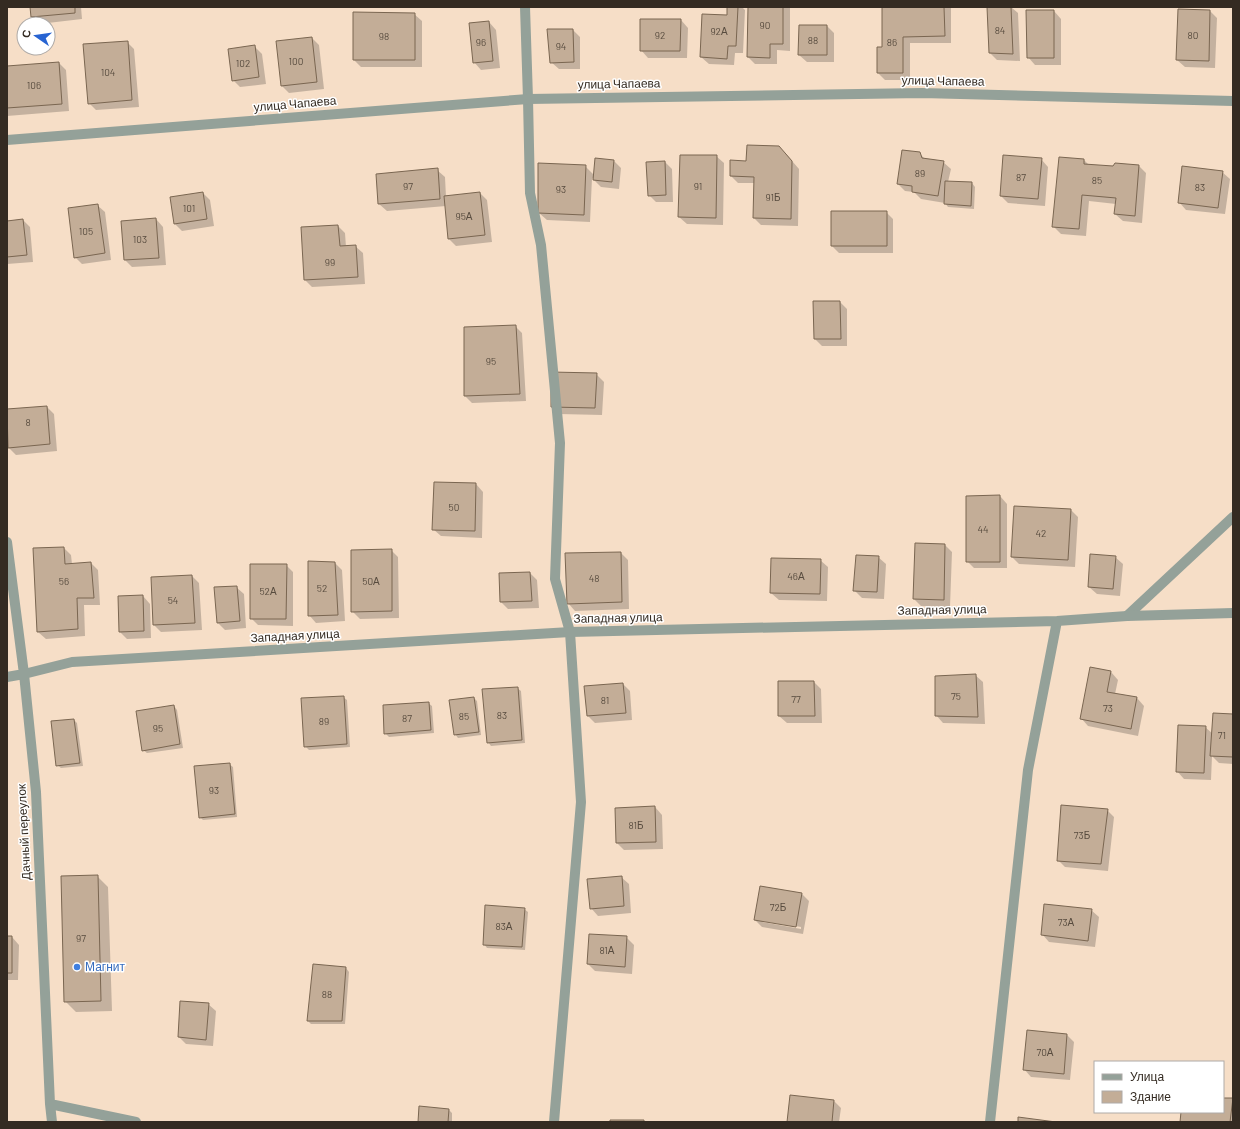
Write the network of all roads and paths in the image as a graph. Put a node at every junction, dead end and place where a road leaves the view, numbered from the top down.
1 (524, 7) edge
2 (528, 99) junction
3 (1233, 101) edge
4 (7, 140) edge
5 (1233, 517) edge
6 (7, 542) edge
7 (1233, 613) edge
8 (1127, 616) junction
9 (1057, 621) junction
10 (570, 632) junction
11 (24, 674) junction
12 (7, 677) edge
13 (50, 1104) junction
14 (52, 1122) edge
15 (136, 1122) edge
16 (554, 1122) edge
17 (990, 1122) edge

1 - 2 street
2 - 3 street, улица Чапаева
2 - 4 street, улица Чапаева
2 - 10 street
5 - 8 street
6 - 11 street, Дачный переулок
7 - 8 street, Западная улица
8 - 9 street, Западная улица
9 - 10 street, Западная улица
9 - 17 street
10 - 11 street, Западная улица
10 - 16 street
11 - 12 street, Западная улица
11 - 13 street, Дачный переулок
13 - 14 street, Дачный переулок
13 - 15 street

